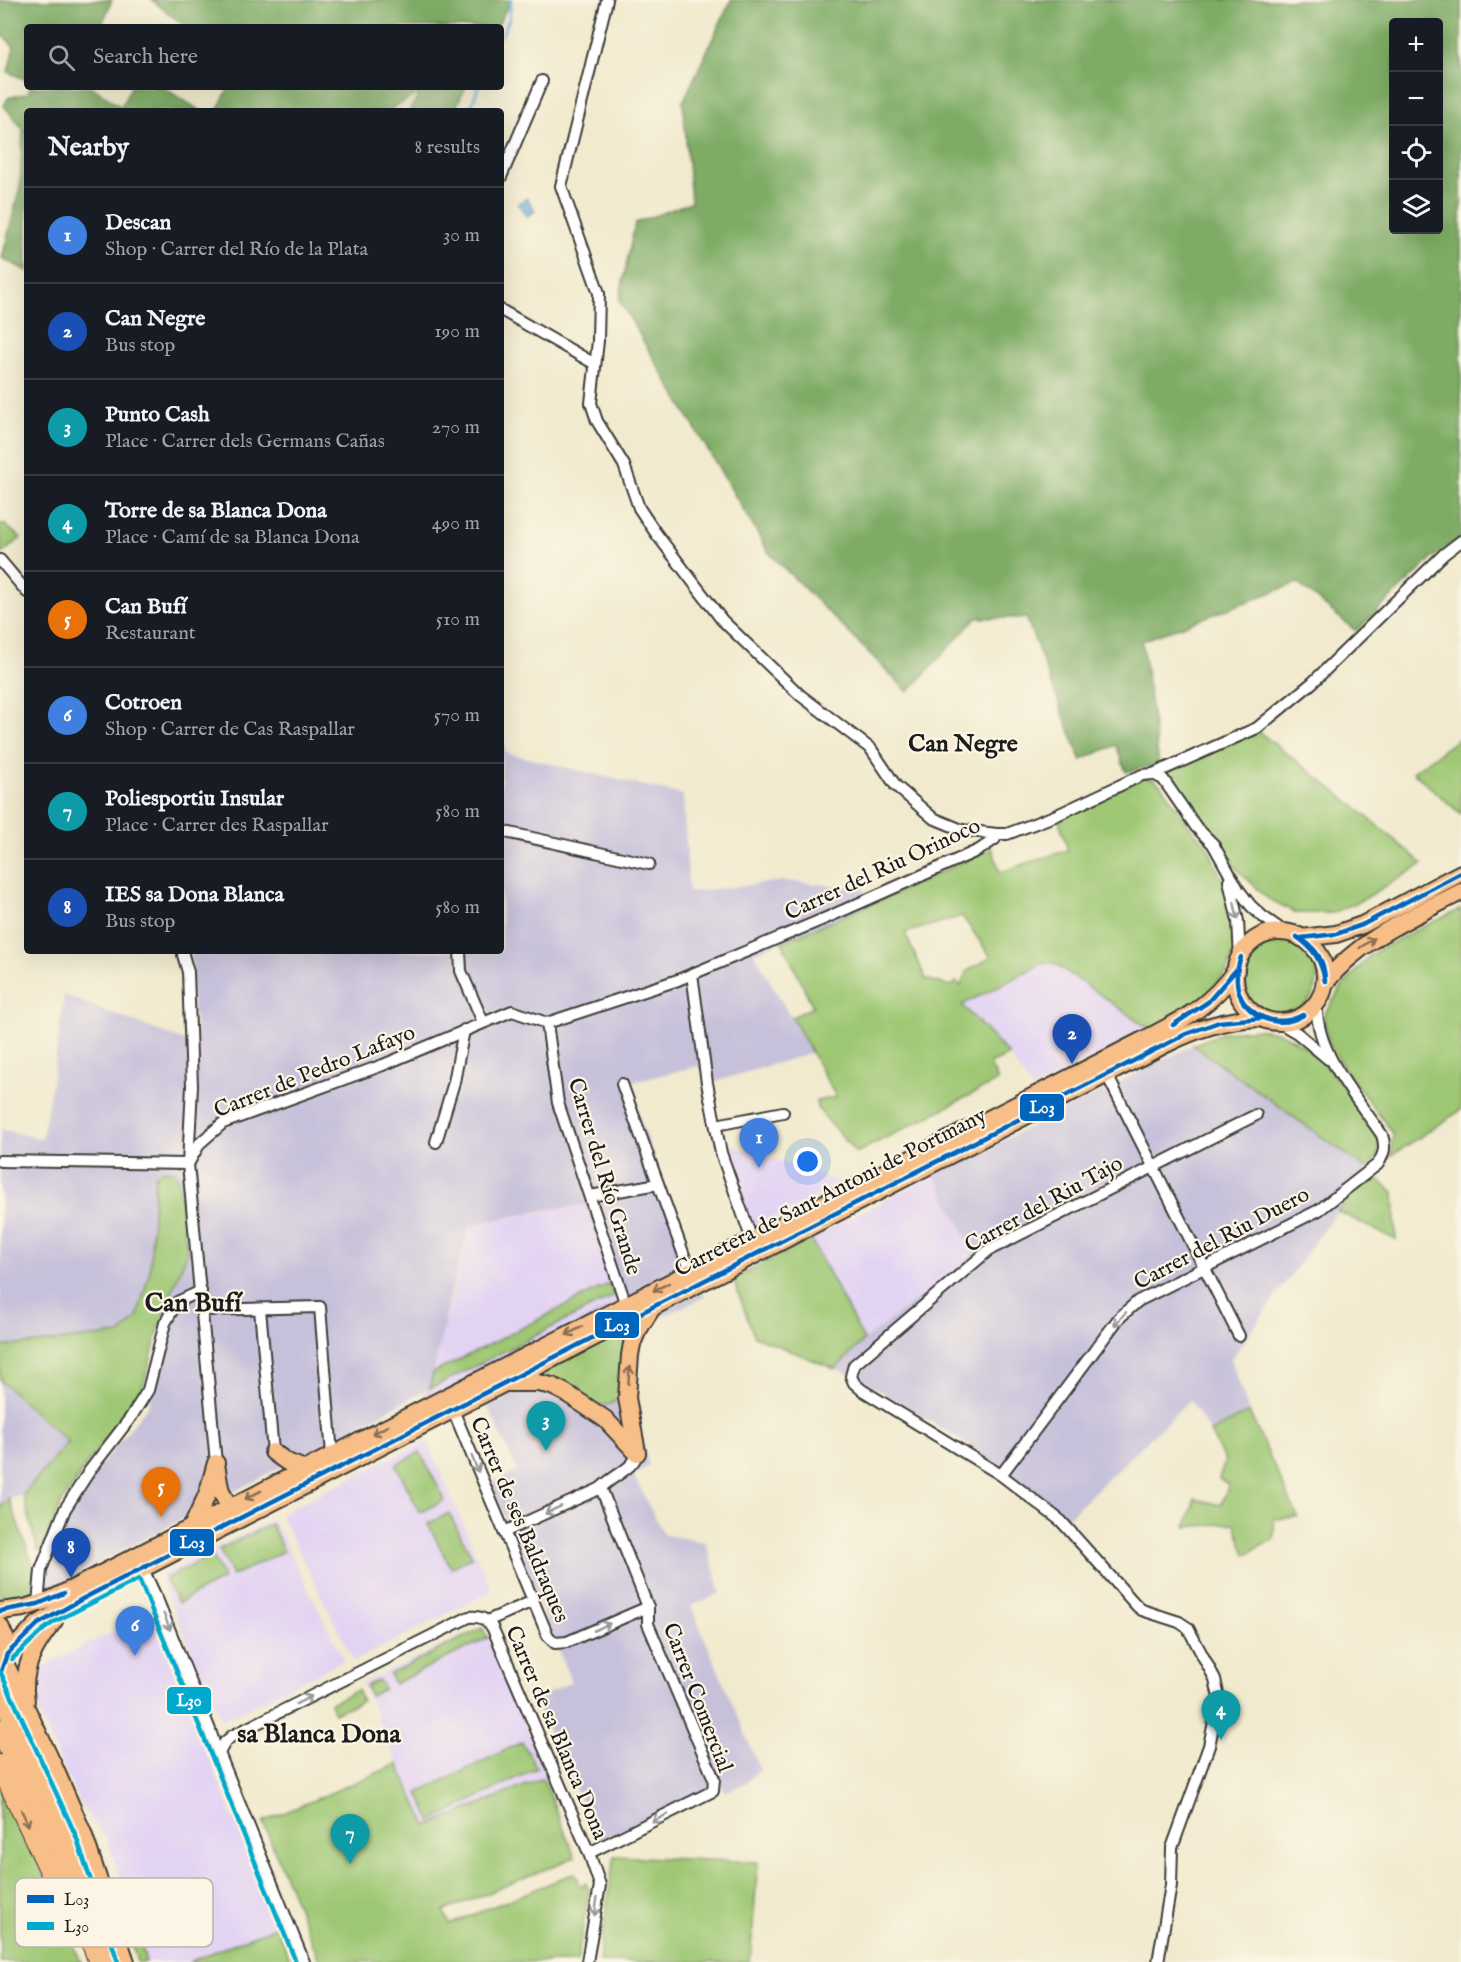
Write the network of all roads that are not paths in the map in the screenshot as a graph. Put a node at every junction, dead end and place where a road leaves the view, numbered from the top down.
1 (607, 0) edge
2 (542, 81) dead end
3 (504, 170) edge
4 (504, 312) edge
5 (595, 364) junction
6 (1461, 541) edge
7 (0, 560) edge
8 (24, 588) edge
9 (1153, 774) junction
10 (504, 832) edge
11 (997, 834) junction
12 (649, 864) dead end
13 (1225, 866) junction
14 (1461, 873) edge
15 (1461, 892) edge
16 (1294, 935) junction
17 (183, 954) edge
18 (460, 954) edge
19 (1238, 964) junction
20 (692, 974) junction
21 (1325, 983) junction
22 (1317, 1003) junction
23 (1261, 1018) junction
24 (483, 1022) junction
25 (1278, 1022) junction
26 (547, 1023) junction
27 (464, 1030) junction
28 (1335, 1065) junction
29 (1107, 1075) junction
30 (621, 1084) dead end
31 (783, 1112) dead end
32 (1256, 1115) dead end
33 (716, 1125) junction
34 (436, 1142) dead end
35 (0, 1161) edge
36 (188, 1164) junction
37 (1153, 1165) junction
38 (658, 1184) junction
39 (590, 1196) junction
40 (752, 1240) junction
41 (1204, 1268) junction
42 (690, 1272) junction
43 (201, 1291) junction
44 (626, 1305) junction
45 (653, 1307) junction
46 (260, 1309) junction
47 (203, 1310) junction
48 (1239, 1336) dead end
49 (505, 1383) junction
50 (627, 1398) junction
51 (590, 1409) junction
52 (453, 1410) junction
53 (273, 1452) junction
54 (637, 1453) junction
55 (332, 1455) junction
56 (216, 1462) junction
57 (305, 1469) junction
58 (1001, 1475) junction
59 (274, 1485) junction
60 (601, 1488) junction
61 (231, 1507) junction
62 (192, 1527) junction
63 (504, 1532) junction
64 (143, 1569) junction
65 (533, 1600) junction
66 (38, 1604) junction
67 (648, 1607) junction
68 (64, 1609) junction
69 (0, 1611) edge
70 (487, 1621) junction
71 (0, 1626) edge
72 (3, 1666) edge
73 (0, 1693) edge
74 (27, 1712) junction
75 (0, 1729) edge
76 (210, 1730) junction
77 (232, 1736) junction
78 (219, 1753) junction
79 (0, 1765) edge
80 (590, 1853) junction
81 (54, 1878) edge
82 (67, 1878) edge
83 (85, 1878) edge
84 (98, 1878) edge
85 (85, 1947) edge
86 (93, 1947) edge
87 (111, 1947) edge
88 (121, 1947) edge
89 (91, 1962) edge
90 (99, 1962) edge
91 (116, 1962) edge
92 (126, 1962) edge
93 (304, 1962) edge
94 (587, 1962) edge
95 (1158, 1962) edge

1 - 5 street
2 - 3 street
4 - 5 street
5 - 11 street
6 - 9 street, Carrer del Riu Orinoco
7 - 8 street
9 - 11 street, Carrer del Riu Orinoco
9 - 13 street
10 - 12 street
11 - 20 street, Carrer del Riu Orinoco
13 - 16 street
13 -> 19 street
14 - 16 main road
21 -> 15 main road
16 - 19 main road
16 - 21 main road
17 - 36 street
18 - 24 street
19 - 23 main road
19 - 40 main road, Carretera de Sant Antoni de Portmany
20 - 26 street, Carrer del Riu Orinoco
20 - 33 street
21 - 22 main road
22 - 25 main road
22 - 28 street
23 - 25 main road
23 - 29 main road, Carretera de Sant Antoni de Portmany
24 - 26 street, Carrer de Pedro Lafayo
24 - 27 street, Carrer de Pedro Lafayo
25 - 28 street
26 - 39 street, Carrer del Río Grande
27 - 34 street
27 - 36 street, Carrer de Pedro Lafayo
28 - 41 street, Carrer del Riu Duero
29 - 37 street
29 - 45 main road, Carretera de Sant Antoni de Portmany
30 - 38 street
31 - 33 street
32 - 37 street, Carrer del Riu Tajo
33 - 40 street
35 - 36 street
36 - 43 street
37 - 41 street
37 - 58 street, Carrer del Riu Tajo
38 - 39 street
38 - 42 street
39 - 44 street, Carrer del Río Grande
40 - 42 main road, Carretera de Sant Antoni de Portmany
41 - 48 street
41 -> 58 street, Carrer del Riu Duero
42 -> 44 main road, Carretera de Sant Antoni de Portmany
43 - 47 street
43 - 66 street
44 -> 55 main road, Carretera de Sant Antoni de Portmany
45 - 49 main road, Carretera de Sant Antoni de Portmany
50 -> 45 main road
46 - 47 street
46 - 53 street
46 - 55 street
47 - 56 street
49 - 51 main road
49 - 52 main road, Carretera de Sant Antoni de Portmany
50 - 51 main road
50 - 54 main road
51 - 54 main road
52 -> 63 street, Carrer de ses Baldraques
52 - 64 main road, Carretera de Sant Antoni de Portmany
53 - 57 main road
53 - 59 main road
54 - 60 street
55 - 57 main road, Carretera de Sant Antoni de Portmany
56 - 61 main road
56 - 62 main road
57 - 59 main road, Carretera de Sant Antoni de Portmany
58 - 95 street
59 -> 61 main road, Carretera de Sant Antoni de Portmany
60 -> 63 street
60 - 67 street, Carrer Comercial
61 - 62 main road, Carretera de Sant Antoni de Portmany
62 - 66 main road, Carretera de Sant Antoni de Portmany
63 - 65 street, Carrer de ses Baldraques
64 - 68 main road, Carretera de Sant Antoni de Portmany
64 -> 76 street
65 -> 67 street, Carrer de ses Baldraques
65 - 70 street
66 - 69 main road, Carretera de Sant Antoni de Portmany
67 -> 80 street, Carrer Comercial
68 - 72 main road, Carretera de Sant Antoni de Portmany
68 - 74 main road
77 -> 70 street, Carrer de sa Blanca Dona
70 - 80 street, Carrer de sa Blanca Dona
71 - 72 main road
72 - 74 main road
73 - 83 highway
74 - 84 main road
75 - 82 highway
76 - 77 street
76 - 78 street
77 - 78 street, Carrer de sa Blanca Dona
78 - 93 street
79 -> 81 highway
80 -> 94 street, Carrer de sa Blanca Dona
85 -> 89 highway
86 - 90 highway
87 - 91 highway
88 - 92 main road

